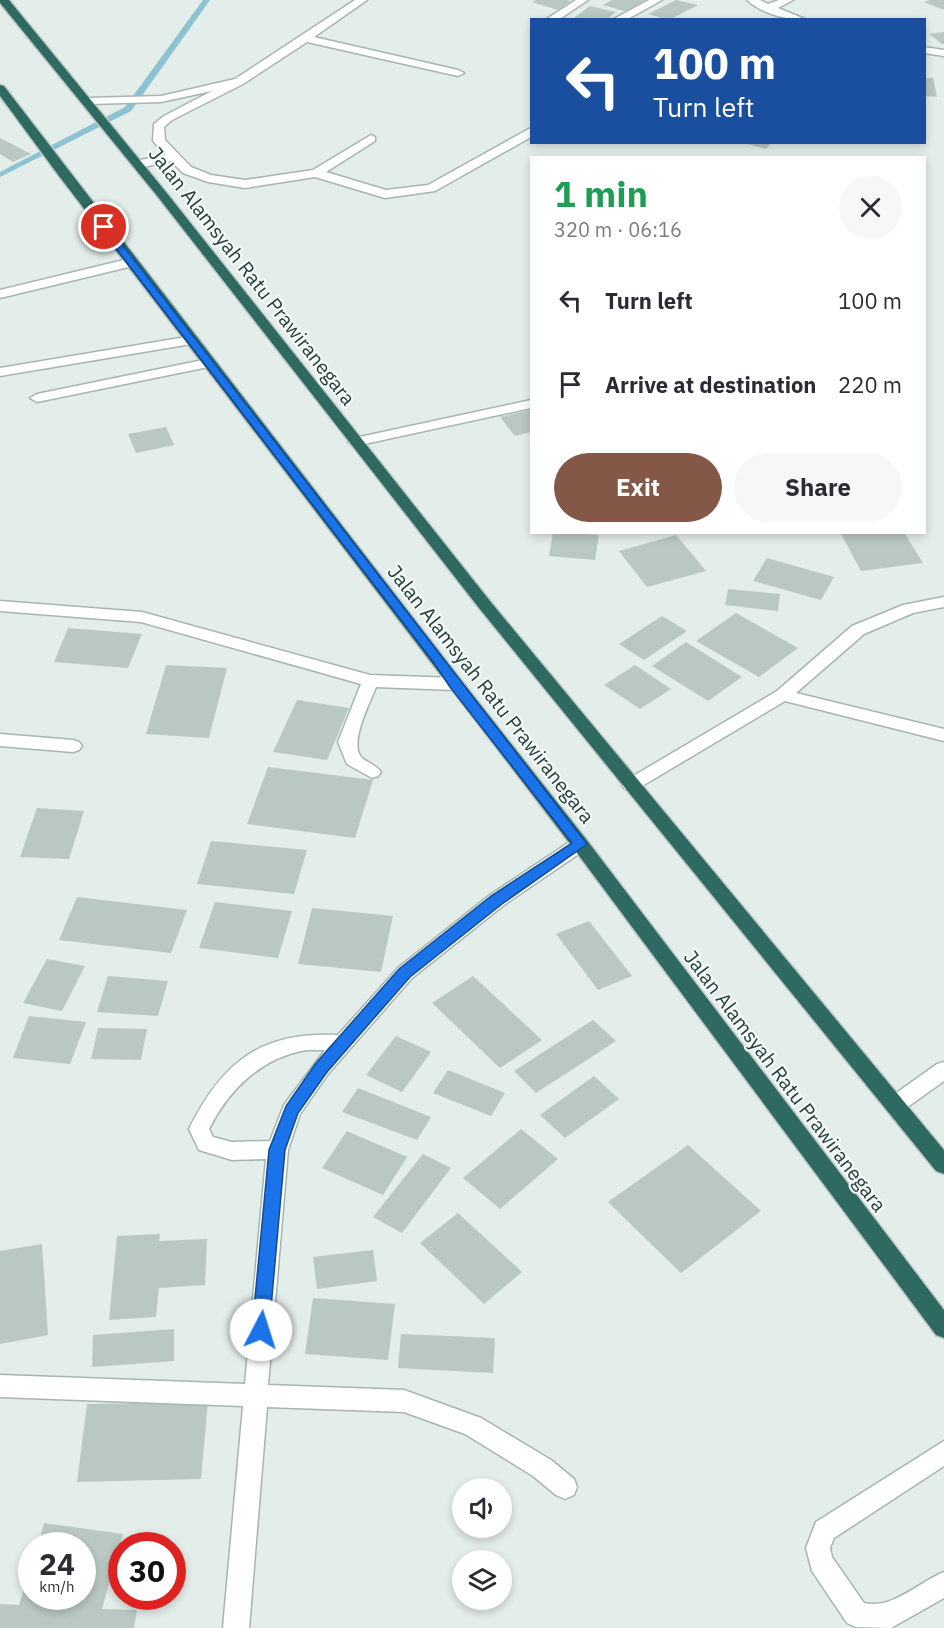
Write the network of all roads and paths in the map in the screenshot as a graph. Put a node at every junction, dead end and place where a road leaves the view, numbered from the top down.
1 (3, 0) edge
2 (362, 0) edge
3 (583, 0) edge
4 (657, 0) edge
5 (752, 0) edge
6 (788, 0) edge
7 (768, 8) junction
8 (552, 18) edge
9 (621, 18) edge
10 (796, 18) edge
11 (305, 38) junction
12 (926, 50) edge
13 (944, 53) edge
14 (458, 73) dead end
15 (238, 82) junction
16 (0, 88) edge
17 (89, 101) junction
18 (530, 133) edge
19 (371, 139) dead end
20 (172, 157) junction
21 (140, 164) junction
22 (316, 173) junction
23 (132, 262) junction
24 (0, 294) edge
25 (192, 340) junction
26 (208, 363) junction
27 (0, 372) edge
28 (37, 398) dead end
29 (530, 404) edge
30 (355, 442) junction
31 (944, 602) edge
32 (0, 606) edge
33 (370, 681) junction
34 (455, 684) junction
35 (783, 695) junction
36 (944, 735) edge
37 (0, 740) edge
38 (72, 747) dead end
39 (372, 772) dead end
40 (631, 785) junction
41 (580, 844) junction
42 (343, 1043) junction
43 (944, 1070) edge
44 (895, 1105) junction
45 (277, 1150) junction
46 (944, 1165) edge
47 (944, 1328) edge
48 (0, 1386) edge
49 (254, 1397) junction
50 (944, 1452) edge
51 (565, 1488) dead end
52 (944, 1584) edge
53 (236, 1628) edge

1 - 17 highway, Jalan Alamsyah Ratu Prawiranegara
2 - 11 street
3 - 8 street
4 - 9 street
5 - 7 street
6 - 7 street
7 - 10 street
11 - 14 street
11 - 15 street
12 - 13 street
15 - 17 street
15 - 20 street
16 - 23 highway, Jalan Alamsyah Ratu Prawiranegara
17 - 21 highway, Jalan Alamsyah Ratu Prawiranegara
18 - 22 street
19 - 22 street
20 - 21 street
20 - 22 street
21 - 30 highway, Jalan Alamsyah Ratu Prawiranegara
23 - 24 street
23 - 25 highway, Jalan Alamsyah Ratu Prawiranegara
25 - 26 highway, Jalan Alamsyah Ratu Prawiranegara
25 - 27 street
26 - 28 street
26 - 34 highway, Jalan Alamsyah Ratu Prawiranegara
29 - 30 street
30 - 40 highway, Jalan Alamsyah Ratu Prawiranegara
31 - 35 street
32 - 33 street
33 - 34 street
33 - 39 street
34 - 41 highway, Jalan Alamsyah Ratu Prawiranegara
35 - 36 street
35 - 40 street
37 - 38 street
40 - 44 highway, Jalan Alamsyah Ratu Prawiranegara
41 - 42 street
41 - 47 highway, Jalan Alamsyah Ratu Prawiranegara
42 - 45 street
42 - 45 street
43 - 44 street
44 - 46 highway, Jalan Alamsyah Ratu Prawiranegara
45 - 49 street
48 - 49 street
49 - 51 street
49 - 53 street
50 - 52 street

